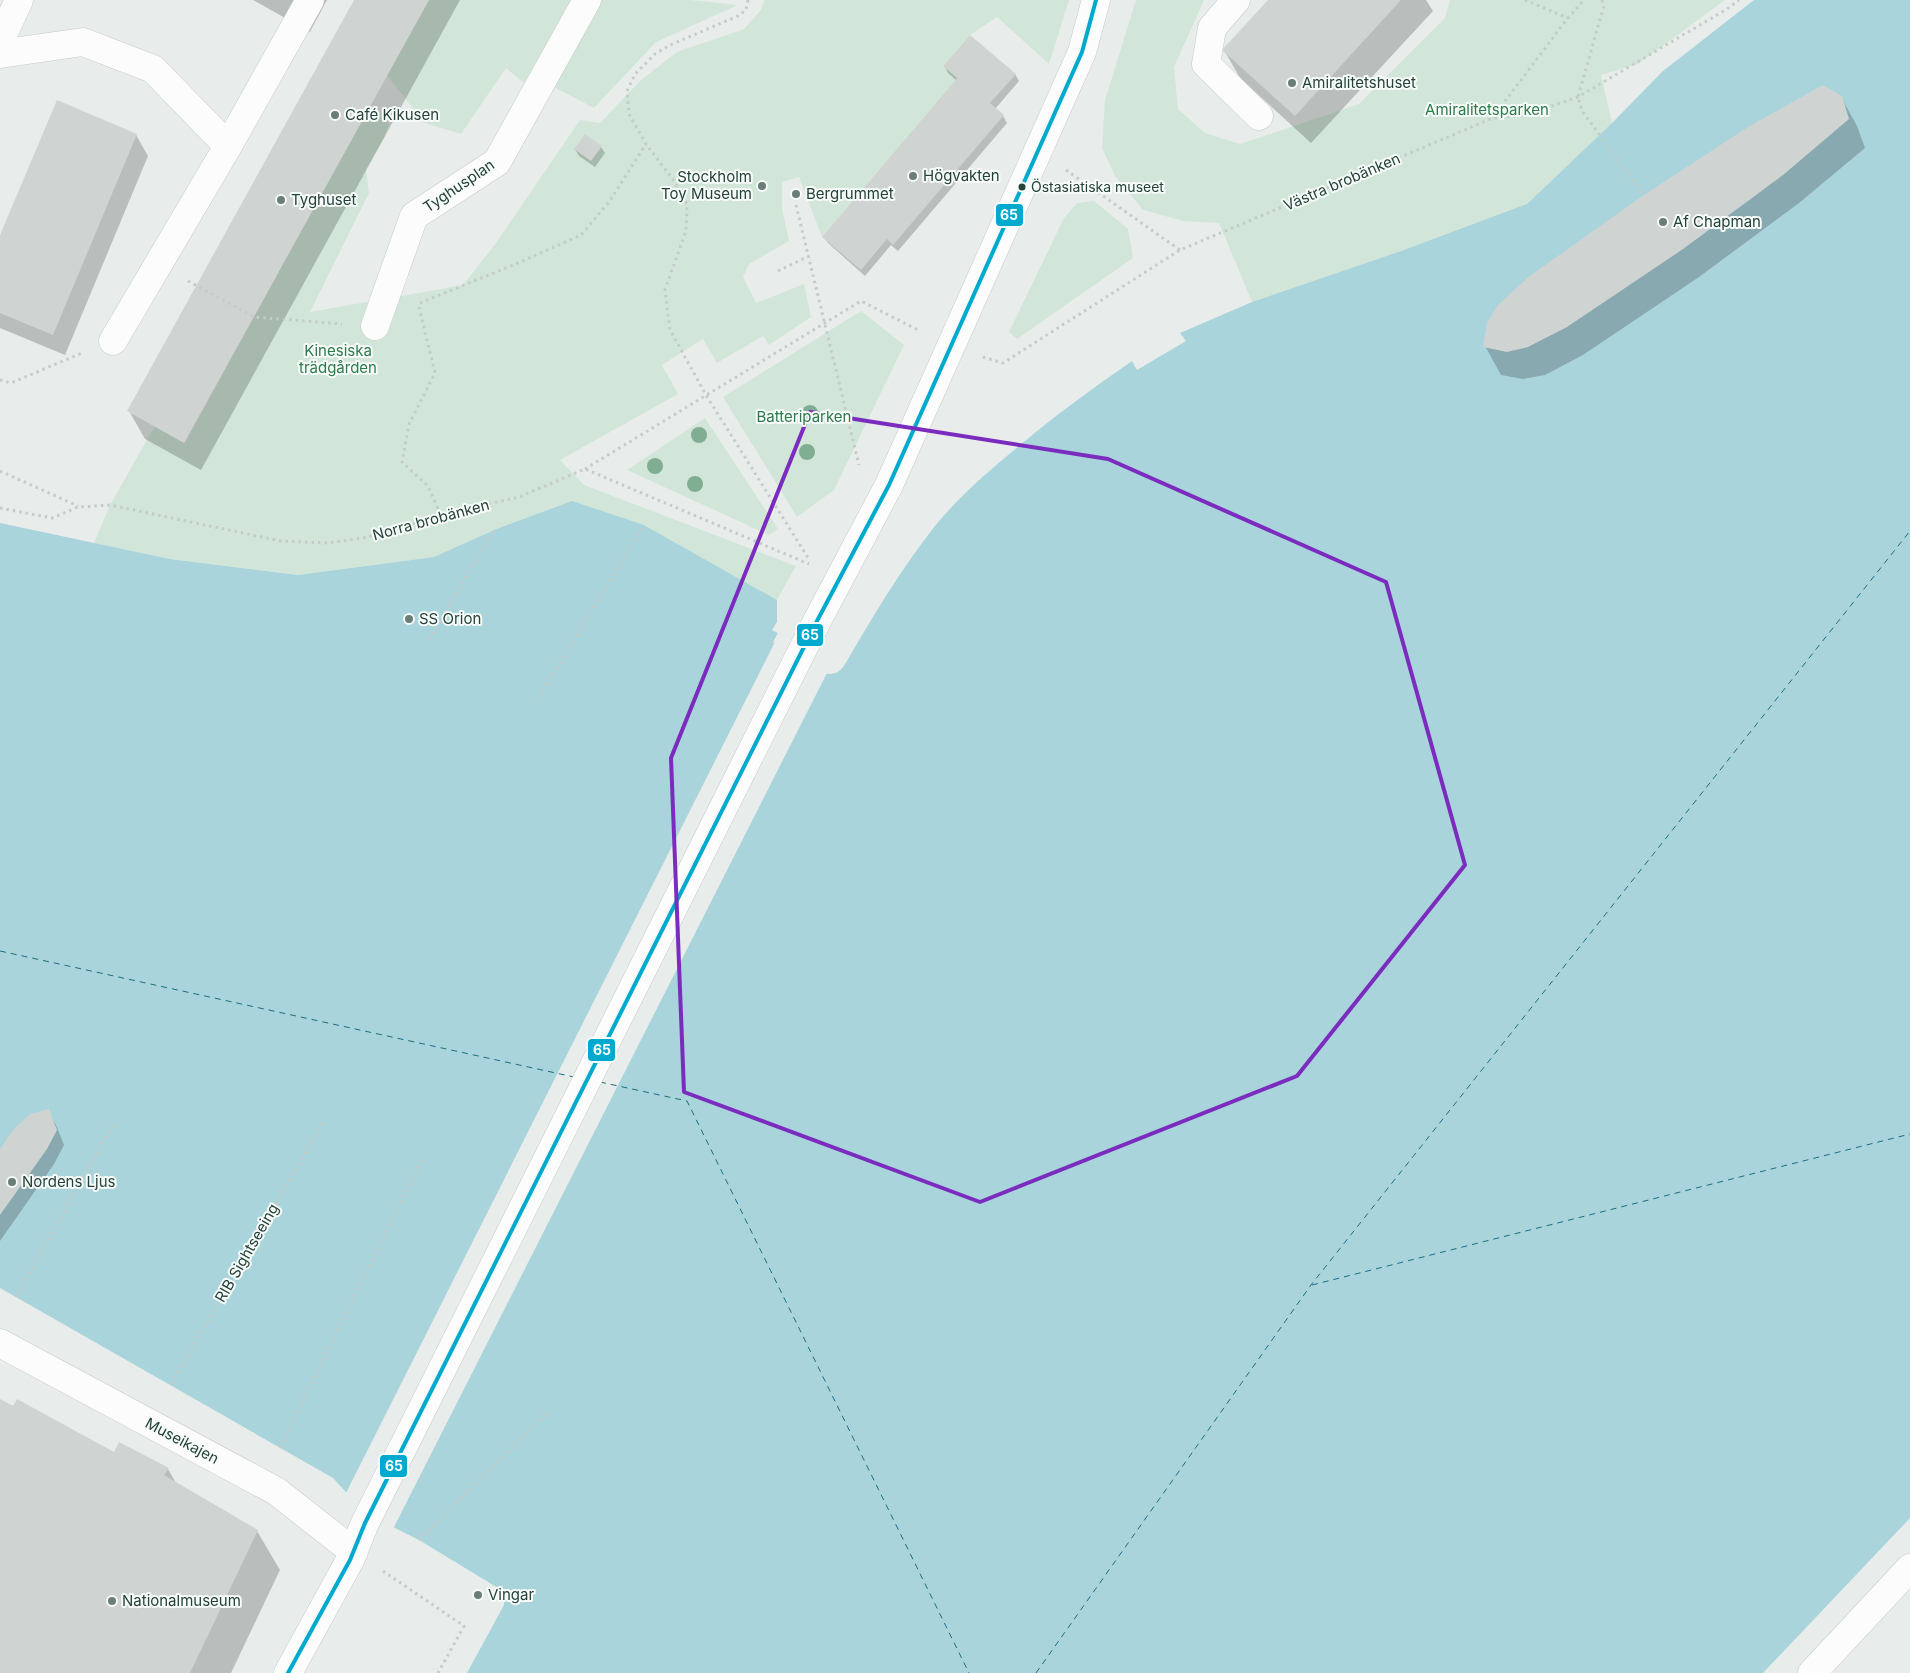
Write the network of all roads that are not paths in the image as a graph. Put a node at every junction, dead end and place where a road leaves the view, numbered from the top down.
1 (18, 0) edge
2 (310, 0) edge
3 (587, 0) edge
4 (1096, 0) edge
5 (1236, 0) edge
6 (0, 41) edge
7 (0, 54) edge
8 (1259, 116) dead end
9 (228, 146) junction
10 (375, 326) road end
11 (113, 341) road end
12 (0, 1343) edge
13 (354, 1552) junction
14 (1910, 1568) edge
15 (288, 1673) edge
16 (1812, 1673) edge

1 - 6 street
2 - 9 street
3 - 10 street, Tyghusplan
4 - 13 street
5 - 8 street
7 - 9 street
9 - 11 street
12 - 13 street, Museikajen
13 - 15 street
14 - 16 street

